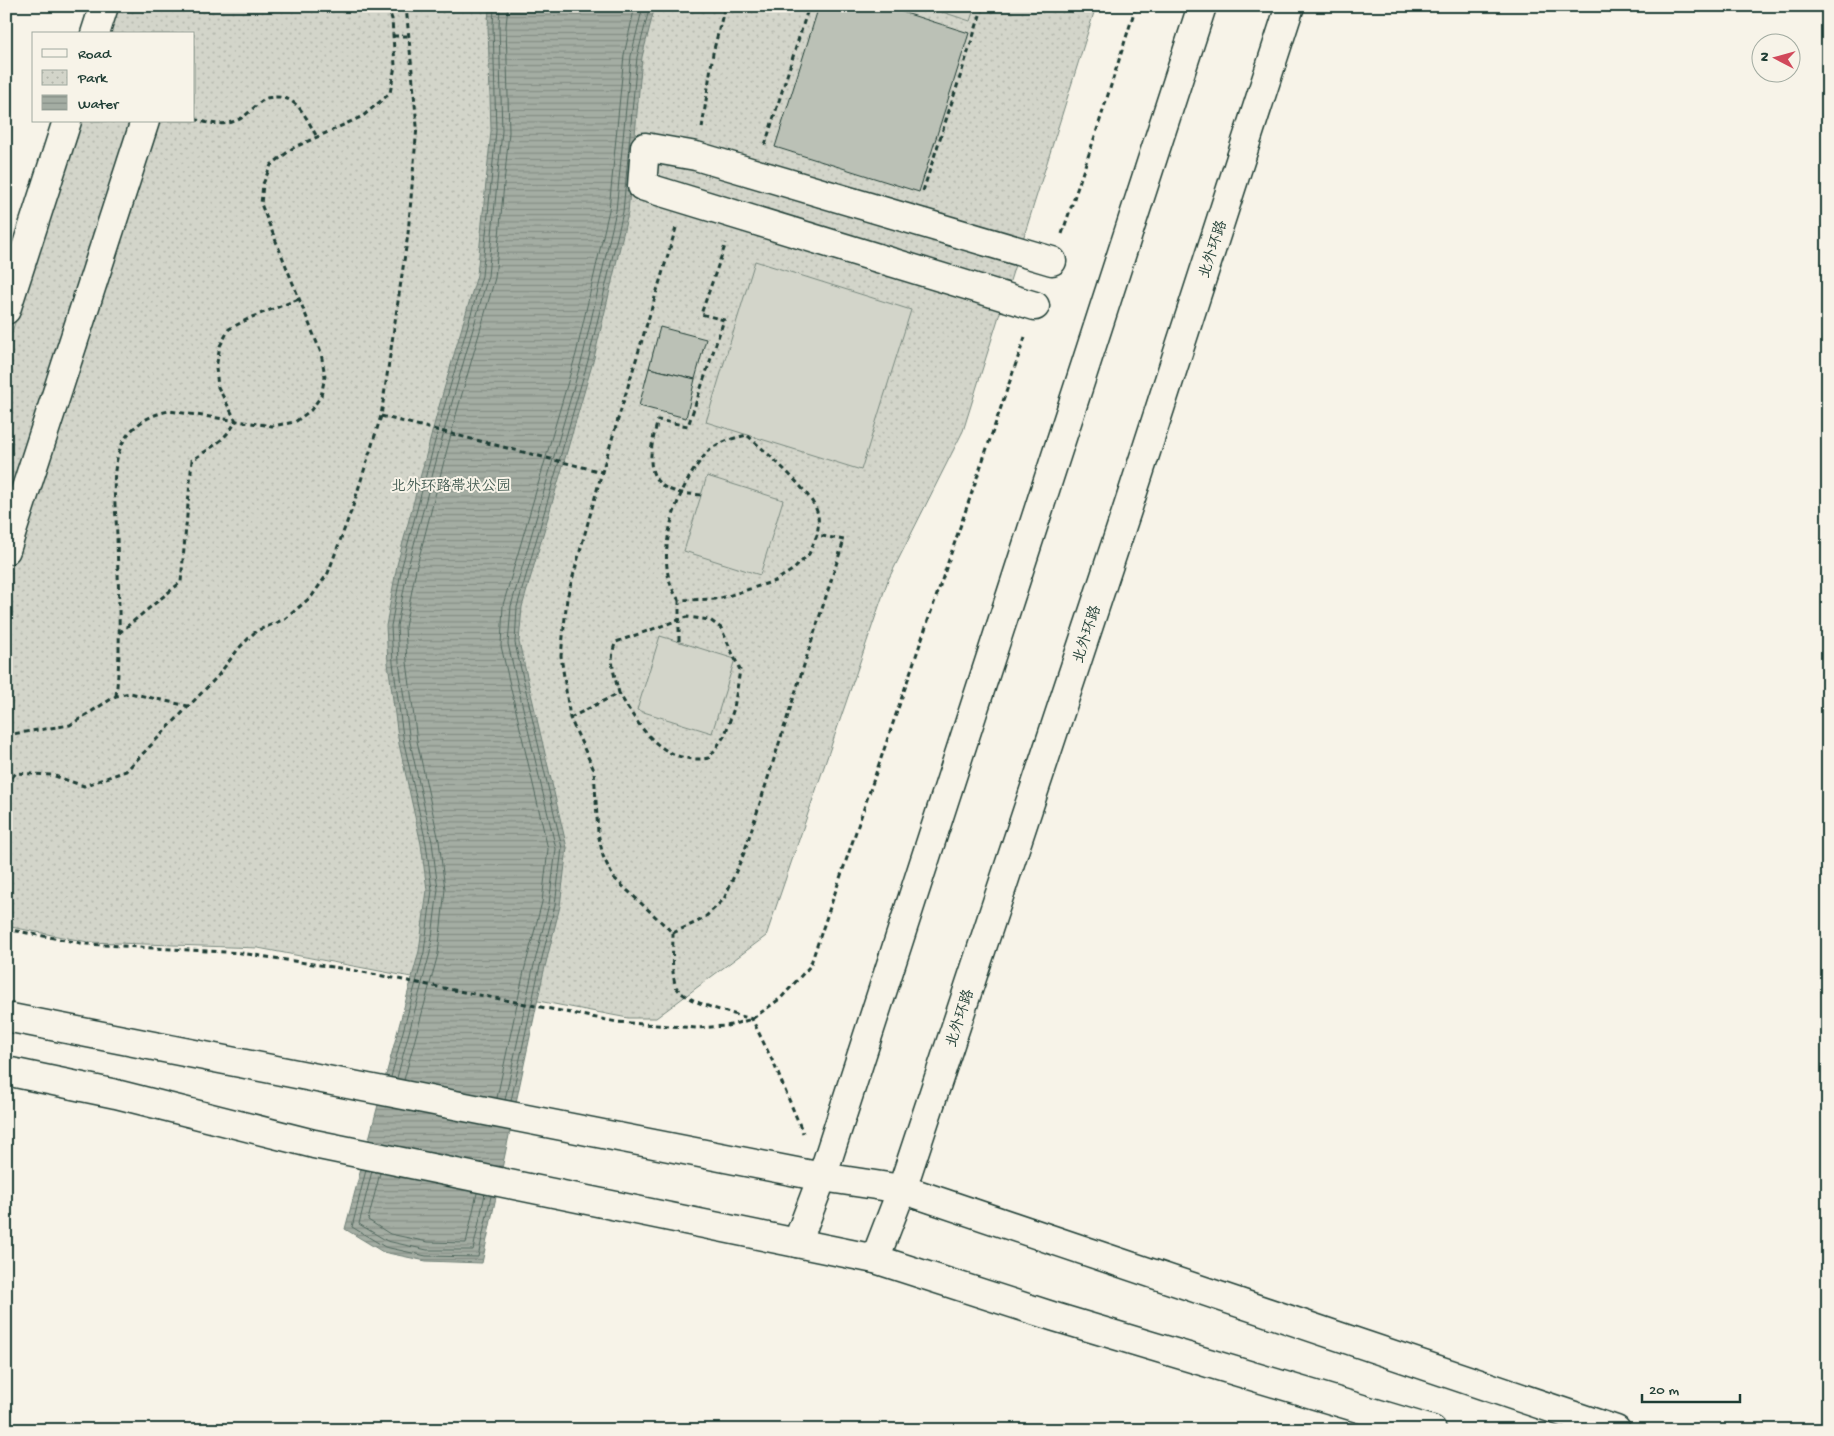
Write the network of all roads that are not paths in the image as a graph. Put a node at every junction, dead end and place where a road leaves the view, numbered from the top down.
1 (104, 6) edge
2 (1202, 6) edge
3 (1290, 6) edge
4 (96, 32) edge
5 (67, 122) edge
6 (145, 122) edge
7 (1052, 261) road end
8 (1035, 306) road end
9 (6, 310) edge
10 (6, 550) edge
11 (6, 1018) edge
12 (6, 1071) edge
13 (822, 1177) junction
14 (902, 1189) junction
15 (797, 1243) junction
16 (876, 1259) junction
17 (1432, 1430) edge
18 (1616, 1430) edge

1 - 4 main road
2 - 13 main road
3 - 14 main road, 北外环路
5 - 9 main road
6 - 10 main road
7 - 8 main road
11 - 13 main road
12 - 15 main road
13 - 14 main road
13 - 15 main road
14 - 16 main road, 北外环路
14 - 18 main road
15 - 16 main road
16 - 17 main road

